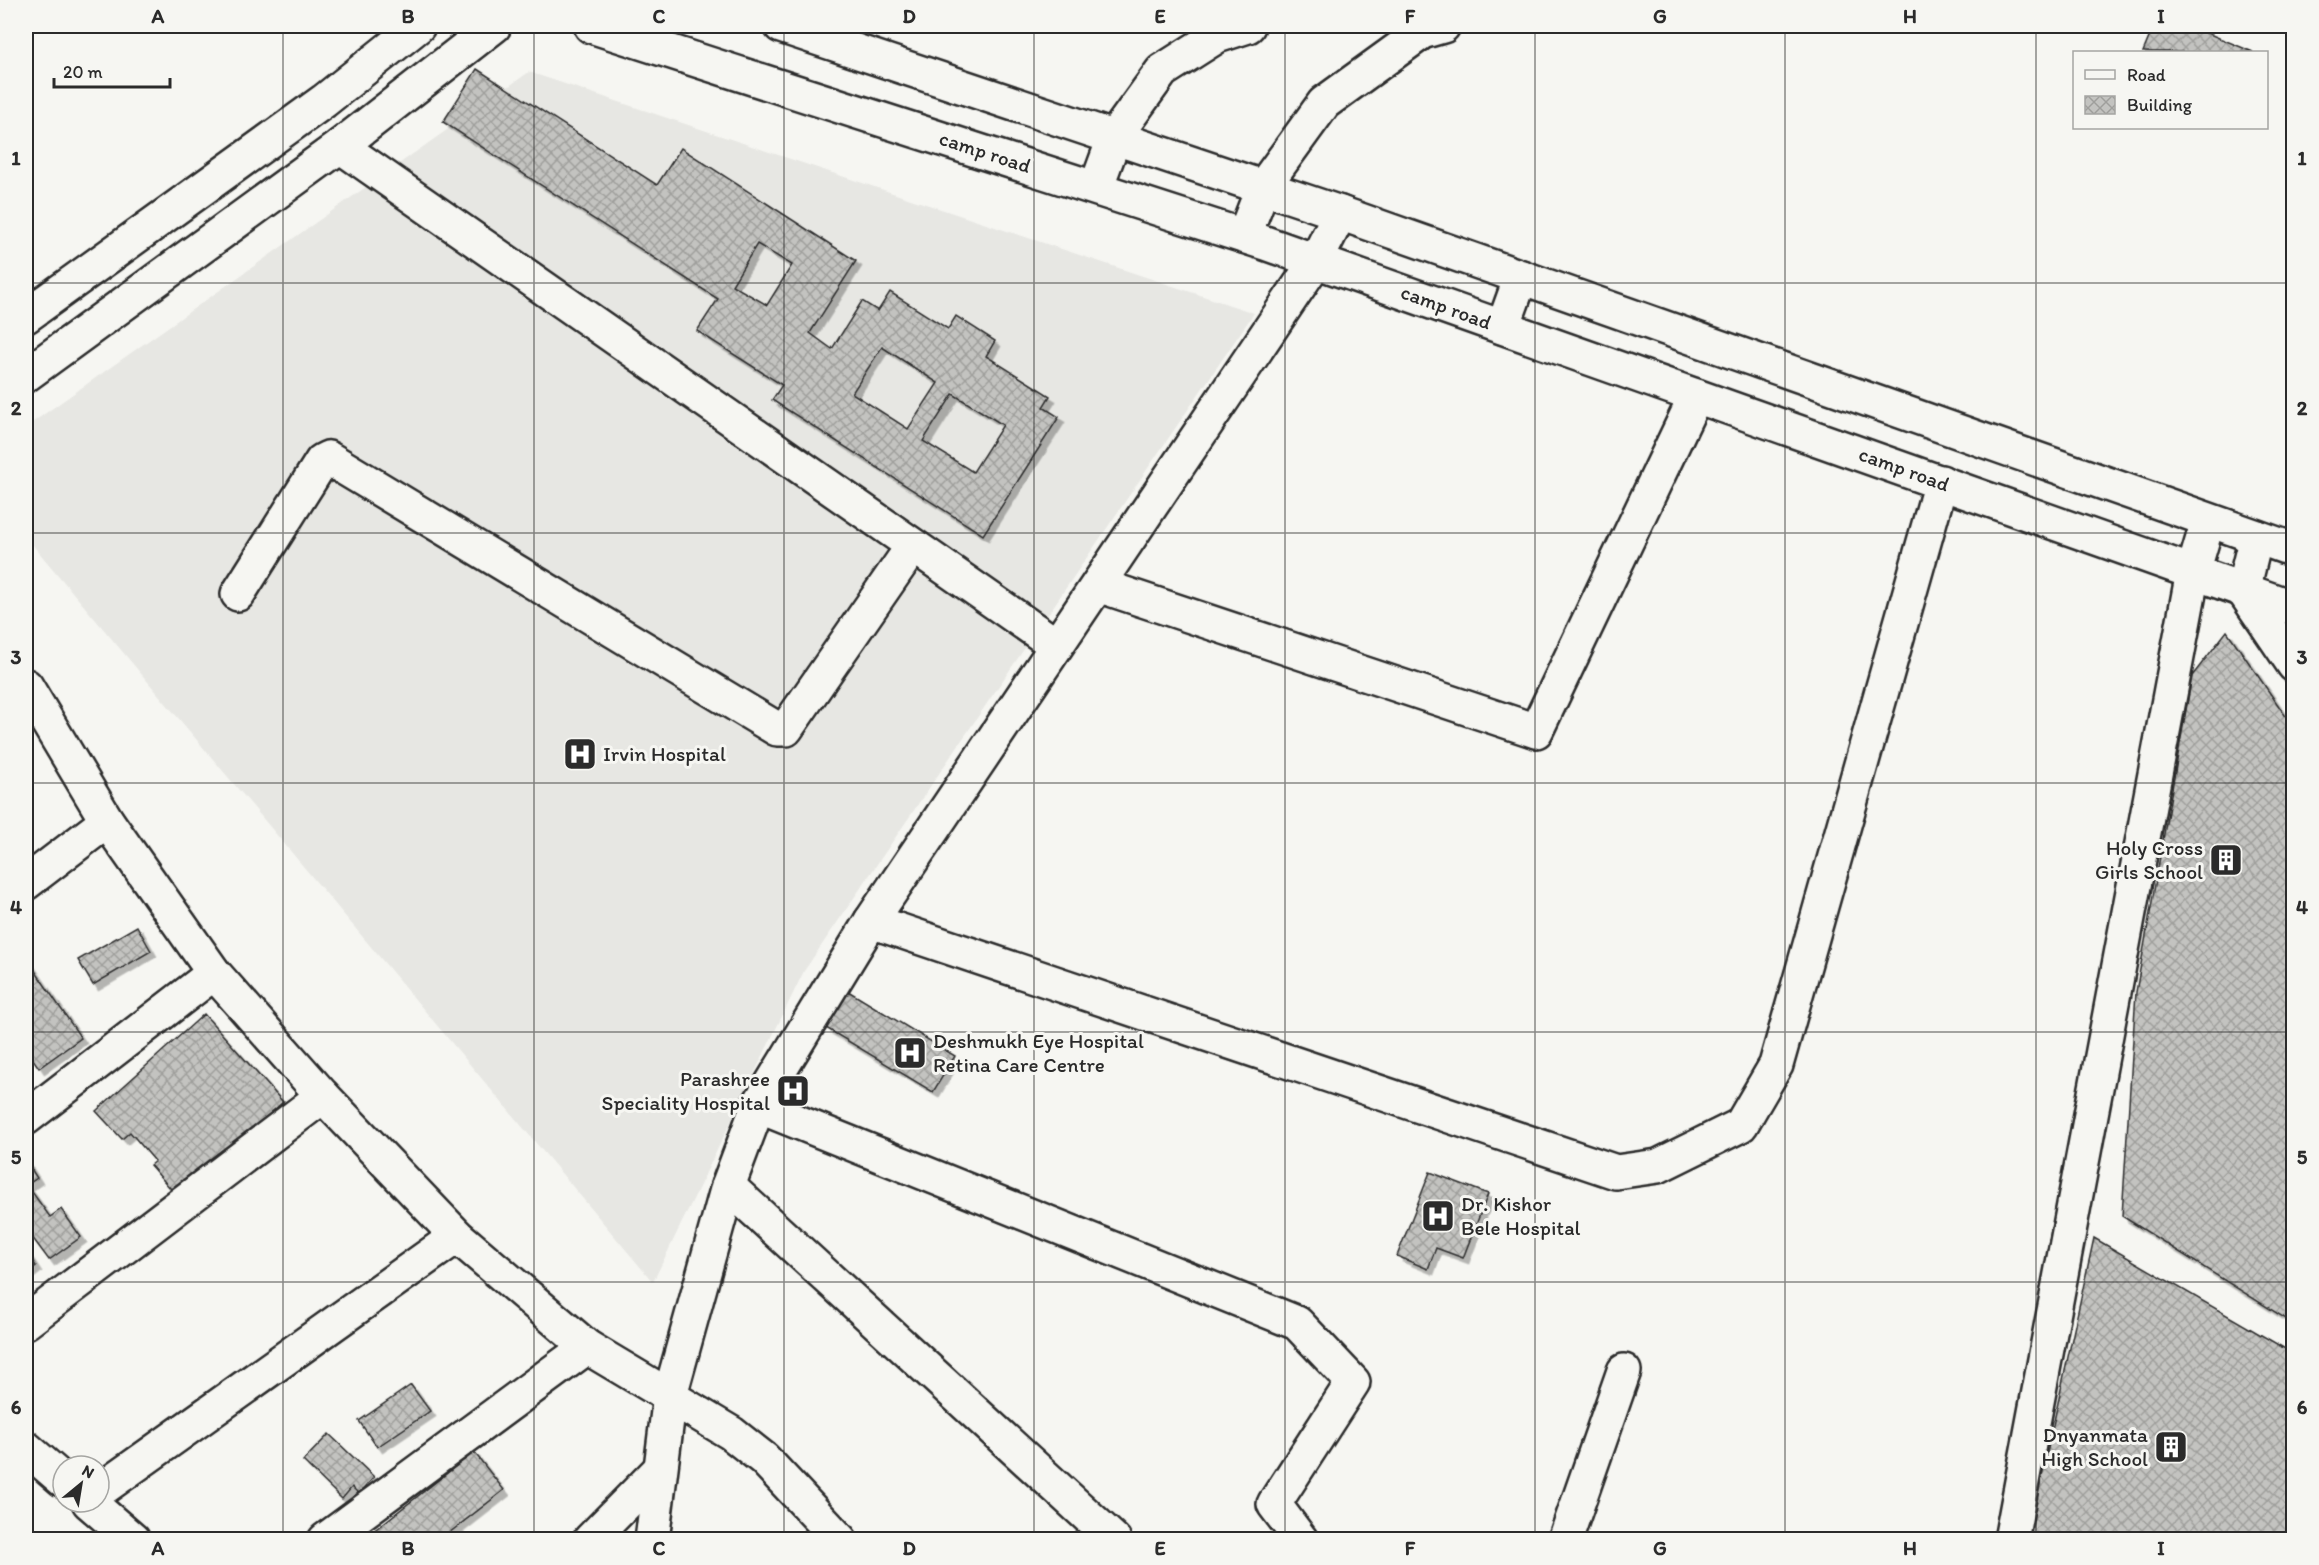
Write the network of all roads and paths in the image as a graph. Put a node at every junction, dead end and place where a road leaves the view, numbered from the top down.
1 (418, 26) edge
2 (494, 26) edge
3 (591, 26) edge
4 (782, 26) edge
5 (1248, 26) edge
6 (1443, 26) edge
7 (1115, 136) junction
8 (340, 146) junction
9 (1185, 162) junction
10 (1263, 187) junction
11 (1096, 188) junction
12 (1166, 210) junction
13 (1340, 213) junction
14 (1244, 236) junction
15 (1317, 261) junction
16 (1521, 277) junction
17 (26, 316) edge
18 (1503, 327) junction
19 (26, 375) edge
20 (1696, 396) junction
21 (1941, 482) junction
22 (2208, 521) junction
23 (2256, 537) junction
24 (913, 546) junction
25 (2294, 550) edge
26 (2193, 572) junction
27 (1098, 585) junction
28 (2243, 590) junction
29 (238, 594) dead end
30 (2294, 608) edge
31 (1056, 645) junction
32 (2294, 665) edge
33 (26, 686) edge
34 (107, 821) junction
35 (26, 883) edge
36 (871, 921) junction
37 (214, 973) junction
38 (323, 1096) junction
39 (758, 1106) junction
40 (26, 1118) edge
41 (728, 1186) junction
42 (457, 1236) junction
43 (26, 1322) edge
44 (587, 1347) junction
45 (1624, 1371) dead end
46 (670, 1395) junction
47 (28, 1453) edge
48 (660, 1469) junction
49 (51, 1471) edge
50 (111, 1482) edge
51 (104, 1514) edge
52 (133, 1539) edge
53 (325, 1539) edge
54 (590, 1539) edge
55 (652, 1539) edge
56 (840, 1539) edge
57 (1114, 1539) edge
58 (1301, 1539) edge
59 (1565, 1539) edge
60 (2011, 1539) edge

1 - 17 street
2 - 8 street
3 - 11 street, camp road
4 - 7 street
5 - 7 street
6 - 10 street
7 - 9 street
7 - 11 street
8 - 19 street
8 - 24 street
9 - 10 street
9 - 12 street
10 - 13 street
10 - 14 street
11 - 12 street, camp road
12 - 14 street, camp road
13 - 15 street
13 - 16 street
14 - 15 street, camp road
15 - 18 street, camp road
15 - 27 street
16 - 18 street
16 - 22 street
18 - 20 street, camp road
20 - 21 street, camp road
20 - 27 street
21 - 26 street, camp road
21 - 36 street
22 - 23 street
22 - 26 street
23 - 25 street
23 - 28 street
24 - 29 street
24 - 31 street
26 - 28 street, camp road
26 - 60 street
27 - 31 street
28 - 30 street, camp road
28 - 32 street
31 - 36 street
33 - 34 street
34 - 35 street
34 - 37 street
36 - 39 street
37 - 38 street
37 - 40 street
38 - 42 street
38 - 43 street
39 - 41 street
39 - 58 street
41 - 46 street
41 - 57 street
42 - 44 street
42 - 50 street
44 - 46 street
44 - 53 street
45 - 59 street
46 - 48 street
46 - 56 street
47 - 49 street
48 - 54 street
48 - 55 street
51 - 52 street

